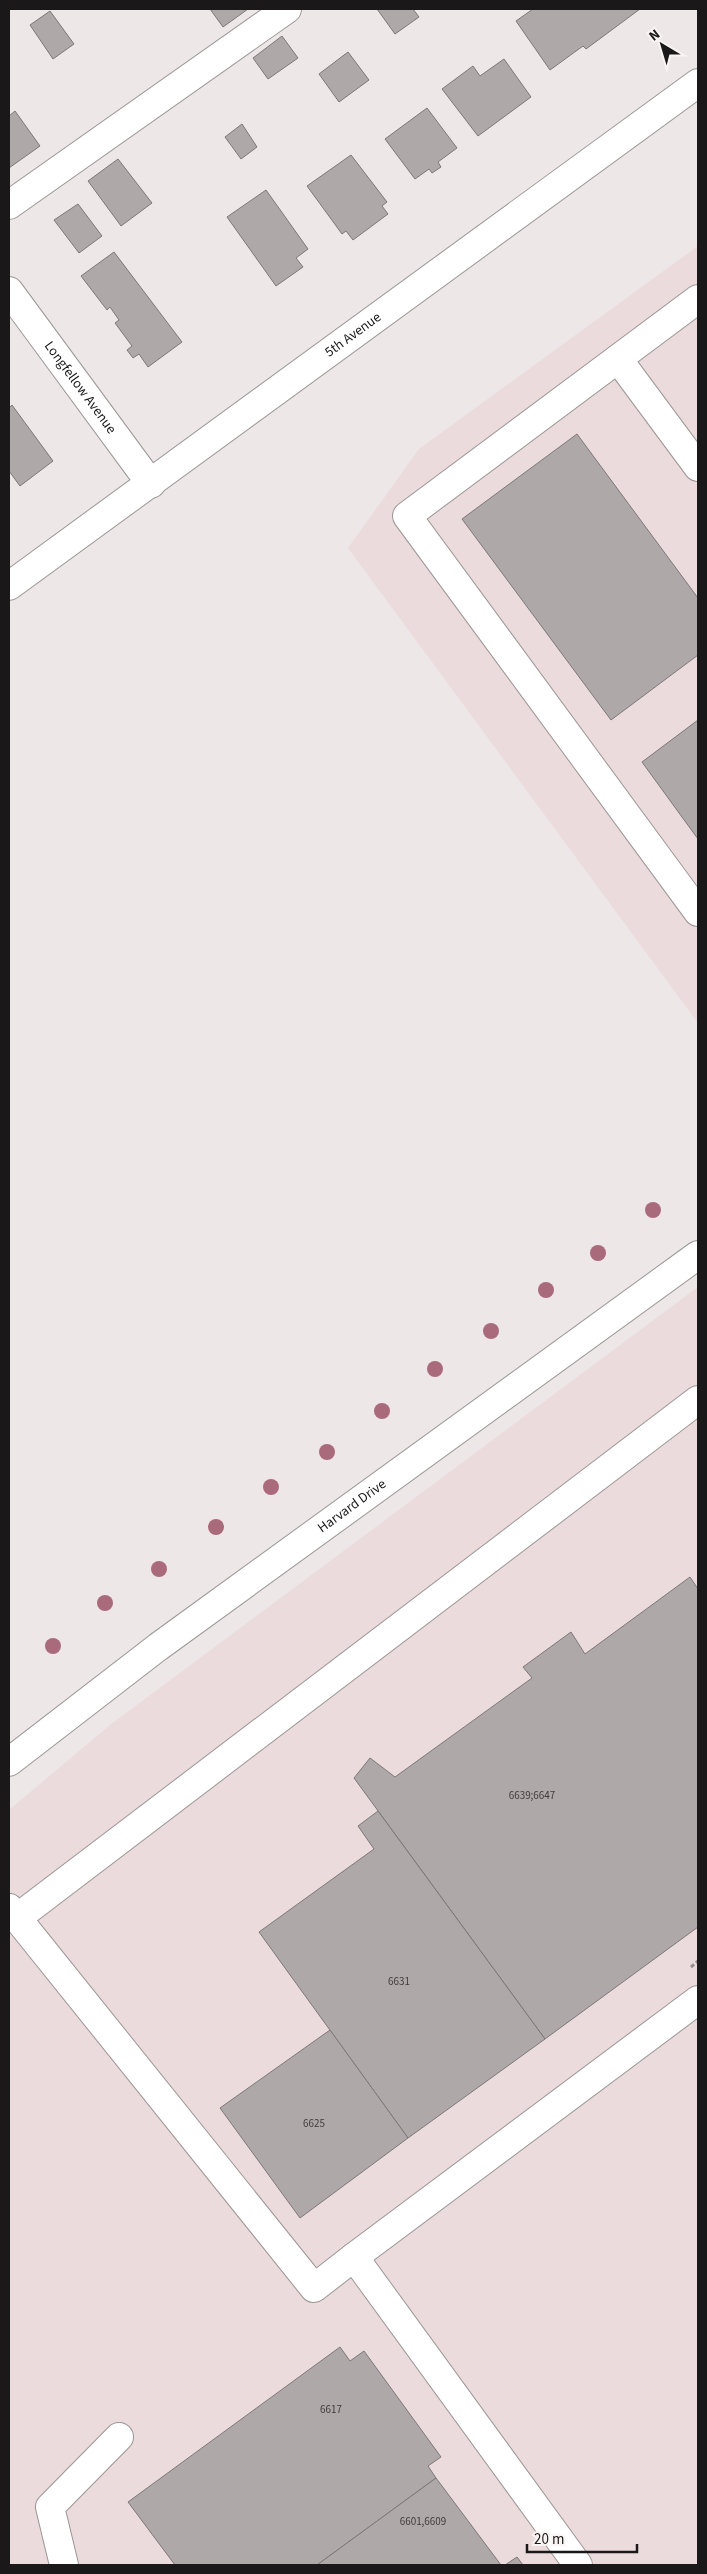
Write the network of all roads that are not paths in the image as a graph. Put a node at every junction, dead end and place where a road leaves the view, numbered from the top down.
1 (287, 9) edge
2 (698, 83) edge
3 (9, 205) edge
4 (9, 290) edge
5 (698, 300) edge
6 (618, 359) junction
7 (698, 467) edge
8 (151, 484) junction
9 (9, 586) edge
10 (698, 912) edge
11 (698, 1256) edge
12 (698, 1400) edge
13 (9, 1762) edge
14 (13, 1913) edge
15 (698, 2000) edge
16 (354, 2257) junction
17 (119, 2437) dead end
18 (64, 2565) edge
19 (578, 2565) edge

1 - 3 street
2 - 8 street, 5th Avenue
4 - 8 street, Longfellow Avenue
5 - 6 street
6 - 7 street
6 - 10 street
8 - 9 street, 5th Avenue
11 - 13 street, Harvard Drive
12 - 14 street
14 - 16 street
15 - 16 street
16 - 19 street
17 - 18 street

